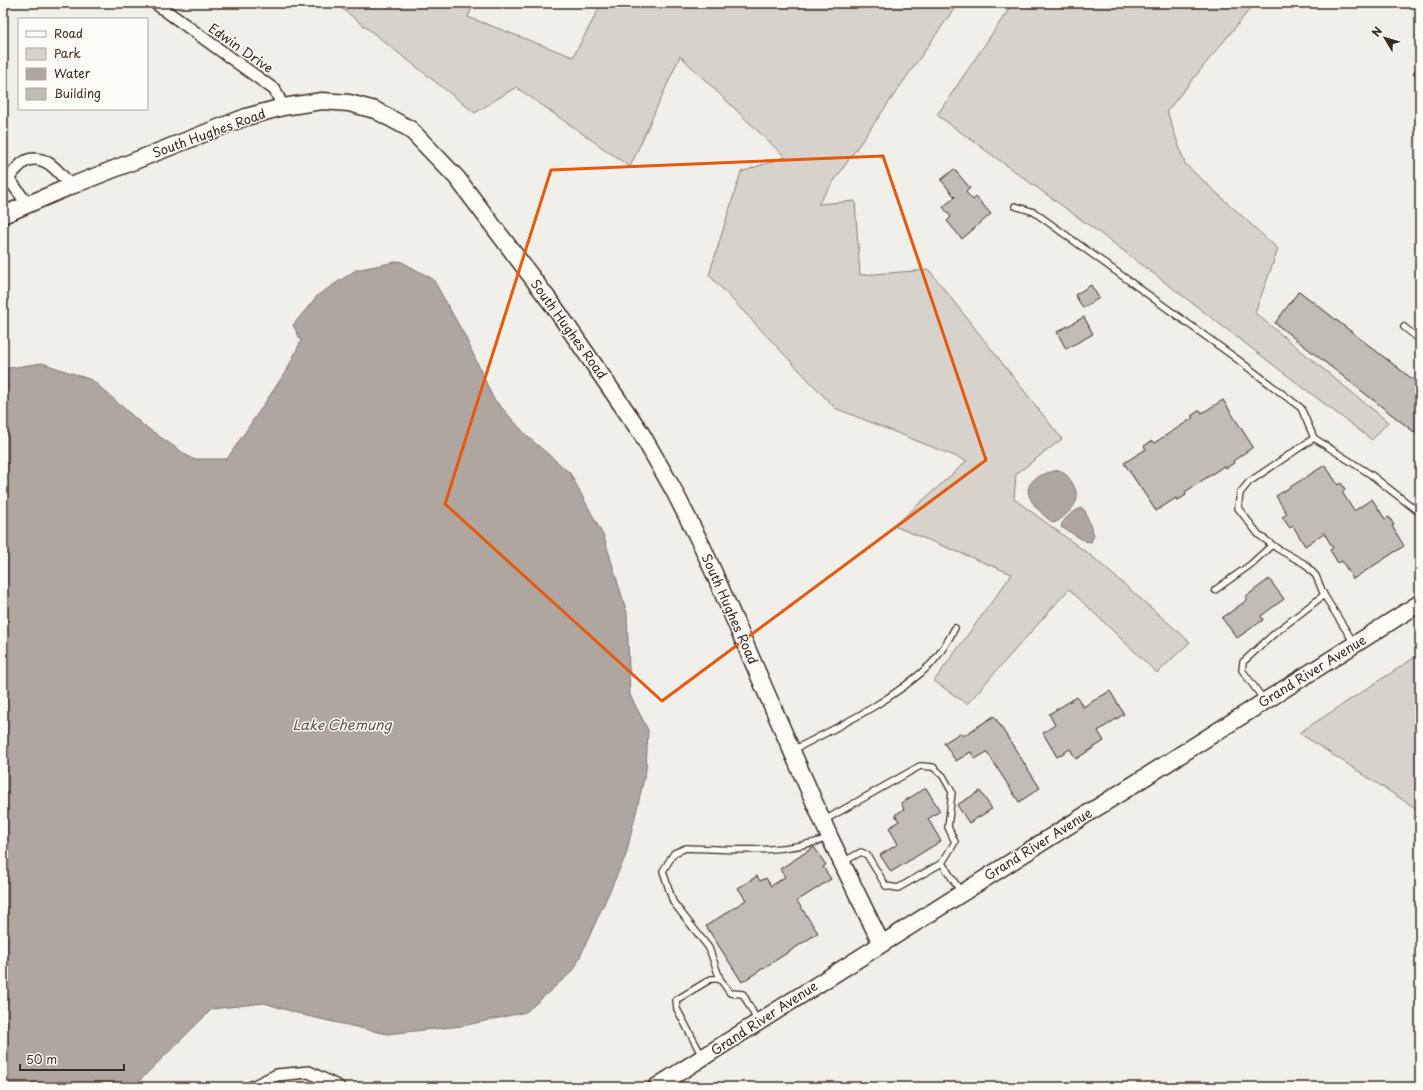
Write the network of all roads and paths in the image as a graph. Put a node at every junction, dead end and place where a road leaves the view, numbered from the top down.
1 (155, 3) edge
2 (283, 107) junction
3 (6, 174) edge
4 (72, 186) junction
5 (28, 205) junction
6 (1015, 206) dead end
7 (3, 215) edge
8 (1404, 327) dead end
9 (1420, 340) edge
10 (1314, 438) junction
11 (1420, 513) edge
12 (1272, 545) junction
13 (1215, 590) dead end
14 (1324, 595) junction
15 (1420, 603) edge
16 (955, 628) dead end
17 (1355, 644) junction
18 (1265, 701) junction
19 (792, 750) junction
20 (823, 821) junction
21 (830, 838) junction
22 (842, 862) junction
23 (942, 863) junction
24 (961, 892) junction
25 (881, 943) junction
26 (720, 979) junction
27 (758, 1022) junction
28 (703, 1058) junction
29 (252, 1087) edge
30 (339, 1087) edge
31 (656, 1087) edge

1 - 2 street, Edwin Drive
2 - 4 street, South Hughes Road
2 - 19 street, South Hughes Road
3 - 4 street
3 - 5 street
4 - 5 street, South Hughes Road
5 - 7 street, South Hughes Road
6 - 10 lane
8 - 9 lane
10 - 11 lane
10 - 12 lane
12 - 13 lane
12 - 14 lane
14 - 17 lane
14 - 18 lane
15 - 17 street, Grand River Avenue
16 - 19 lane
17 - 18 street, Grand River Avenue
18 - 24 street, Grand River Avenue
19 - 20 street, South Hughes Road
20 - 21 street, South Hughes Road
20 - 23 lane
21 - 22 street, South Hughes Road
21 - 26 lane
22 - 23 lane
22 - 25 street, South Hughes Road
23 - 24 lane
24 - 25 street, Grand River Avenue
25 - 27 street, Grand River Avenue
26 - 27 lane
26 - 28 lane
27 - 28 street, Grand River Avenue
28 - 31 street, Grand River Avenue
29 - 30 street

